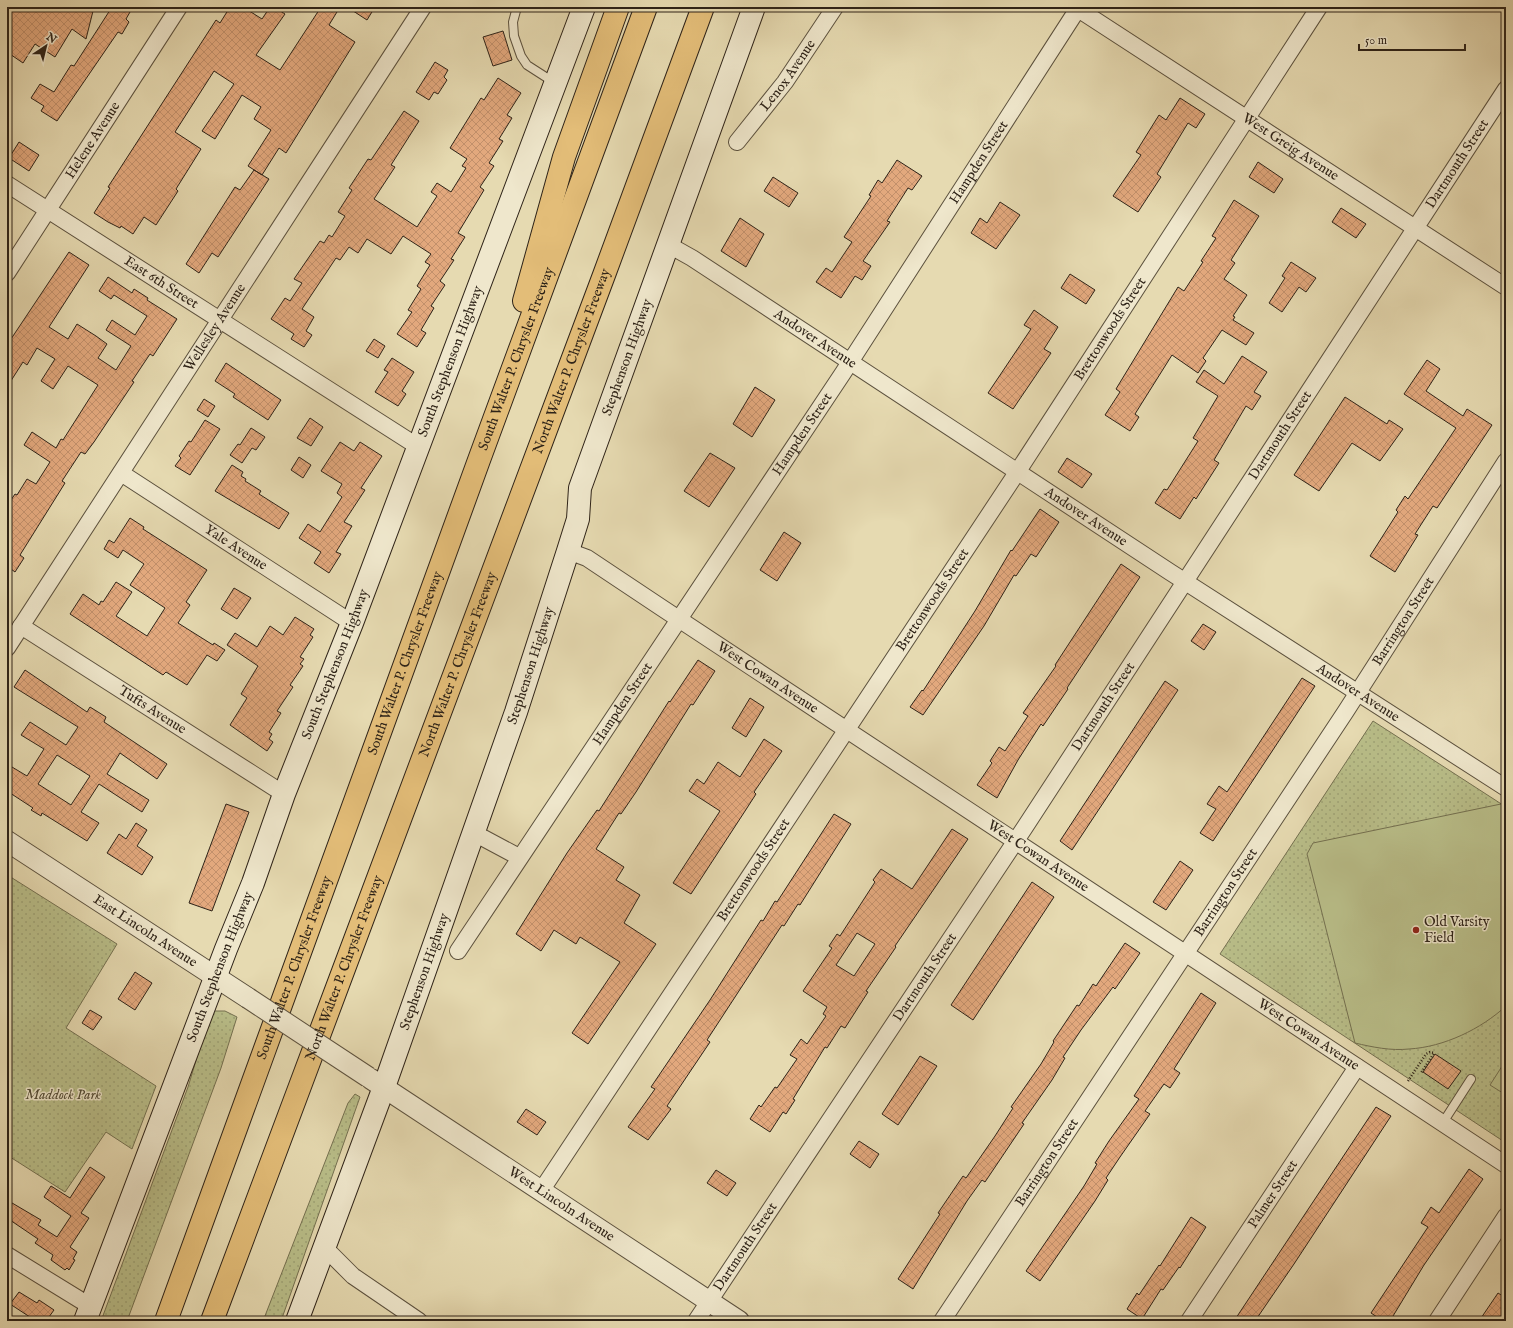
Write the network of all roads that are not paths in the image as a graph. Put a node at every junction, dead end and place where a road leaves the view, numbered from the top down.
1 (179, 7) edge
2 (423, 7) edge
3 (517, 7) edge
4 (584, 7) edge
5 (618, 7) edge
6 (646, 7) edge
7 (703, 7) edge
8 (754, 7) edge
9 (835, 7) edge
10 (1319, 7) edge
11 (1077, 8) edge
12 (555, 83) junction
13 (1506, 89) edge
14 (1247, 119) junction
15 (738, 142) dead end
16 (7, 184) edge
17 (48, 210) junction
18 (1416, 229) junction
19 (667, 244) junction
20 (7, 273) edge
21 (1506, 288) edge
22 (220, 320) junction
23 (850, 361) junction
24 (417, 446) junction
25 (479, 460) junction
26 (1506, 461) edge
27 (1018, 471) junction
28 (121, 473) junction
29 (568, 551) junction
30 (1187, 582) junction
31 (679, 619) junction
32 (352, 623) junction
33 (21, 626) junction
34 (7, 648) edge
35 (1358, 692) junction
36 (847, 730) junction
37 (1506, 788) edge
38 (284, 794) junction
39 (474, 832) junction
40 (7, 841) edge
41 (1016, 841) junction
42 (519, 857) junction
43 (458, 951) dead end
44 (1185, 954) junction
45 (216, 976) junction
46 (1357, 1067) junction
47 (1471, 1078) dead end
48 (376, 1082) junction
49 (1442, 1124) junction
50 (1506, 1165) edge
51 (541, 1191) junction
52 (1506, 1216) edge
53 (325, 1248) junction
54 (7, 1255) edge
55 (188, 1261) junction
56 (709, 1302) junction
57 (88, 1314) edge
58 (156, 1321) edge
59 (166, 1321) edge
60 (212, 1321) edge
61 (297, 1321) edge
62 (419, 1321) edge
63 (696, 1321) edge
64 (739, 1321) edge
65 (942, 1321) edge
66 (1189, 1321) edge
67 (1437, 1321) edge

1 - 17 street, Helene Avenue
2 - 22 street, Wellesley Avenue
3 - 12 lane
4 - 12 main road, South Stephenson Highway
5 - 25 highway
6 - 25 highway, South Walter P. Chrysler Freeway
7 - 60 highway, North Walter P. Chrysler Freeway
8 - 19 main road, Stephenson Highway
9 - 15 street, Lenox Avenue
10 - 14 street, Brettonwoods Street
11 - 14 street, West Greig Avenue
11 - 23 street, Hampden Street
12 - 24 main road, South Stephenson Highway
13 - 18 street, Dartmouth Street
14 - 18 street, West Greig Avenue
14 - 27 street, Brettonwoods Street
16 - 17 street, East 6th Street
17 - 20 street, Helene Avenue
17 - 22 street, East 6th Street
18 - 21 street, West Greig Avenue
18 - 30 street, Dartmouth Street
19 - 23 street, Andover Avenue
19 - 29 main road, Stephenson Highway
22 - 24 street, East 6th Street
22 - 28 street, Wellesley Avenue
23 - 27 street, Andover Avenue
23 - 31 street, Hampden Street
24 - 32 main road, South Stephenson Highway
25 - 55 highway, South Walter P. Chrysler Freeway
26 - 35 street, Barrington Street
27 - 30 street, Andover Avenue
27 - 36 street, Brettonwoods Street
28 - 32 street, Yale Avenue
28 - 33 street, Wellesley Avenue
29 - 31 street, West Cowan Avenue
29 - 39 main road, Stephenson Highway
30 - 35 street, Andover Avenue
30 - 41 street, Dartmouth Street
31 - 36 street, West Cowan Avenue
31 - 42 street, Hampden Street
32 - 38 main road, South Stephenson Highway
33 - 34 street, Wellesley Avenue
33 - 38 street, Tufts Avenue
35 - 37 street, Andover Avenue
35 - 44 street, Barrington Street
36 - 41 street, West Cowan Avenue
36 - 51 street, Brettonwoods Street
38 - 45 main road, South Stephenson Highway
39 - 42 street
39 - 48 main road, Stephenson Highway
40 - 45 street, East Lincoln Avenue
41 - 44 street, West Cowan Avenue
41 - 56 street, Dartmouth Street
42 - 43 street, Hampden Street
44 - 46 street, West Cowan Avenue
44 - 65 street, Barrington Street
45 - 48 street, East Lincoln Avenue, bridge
45 - 57 main road, South Stephenson Highway
46 - 49 street, West Cowan Avenue
46 - 66 street, Palmer Street
47 - 49 lane
48 - 51 street, West Lincoln Avenue
48 - 53 main road, Stephenson Highway
49 - 50 street, West Cowan Avenue
51 - 56 street, West Lincoln Avenue
52 - 67 street
53 - 61 main road, Stephenson Highway
53 - 62 street
54 - 57 street
55 - 58 highway
55 - 59 highway, South Walter P. Chrysler Freeway
56 - 63 street, Dartmouth Street
56 - 64 street, West Lincoln Avenue

